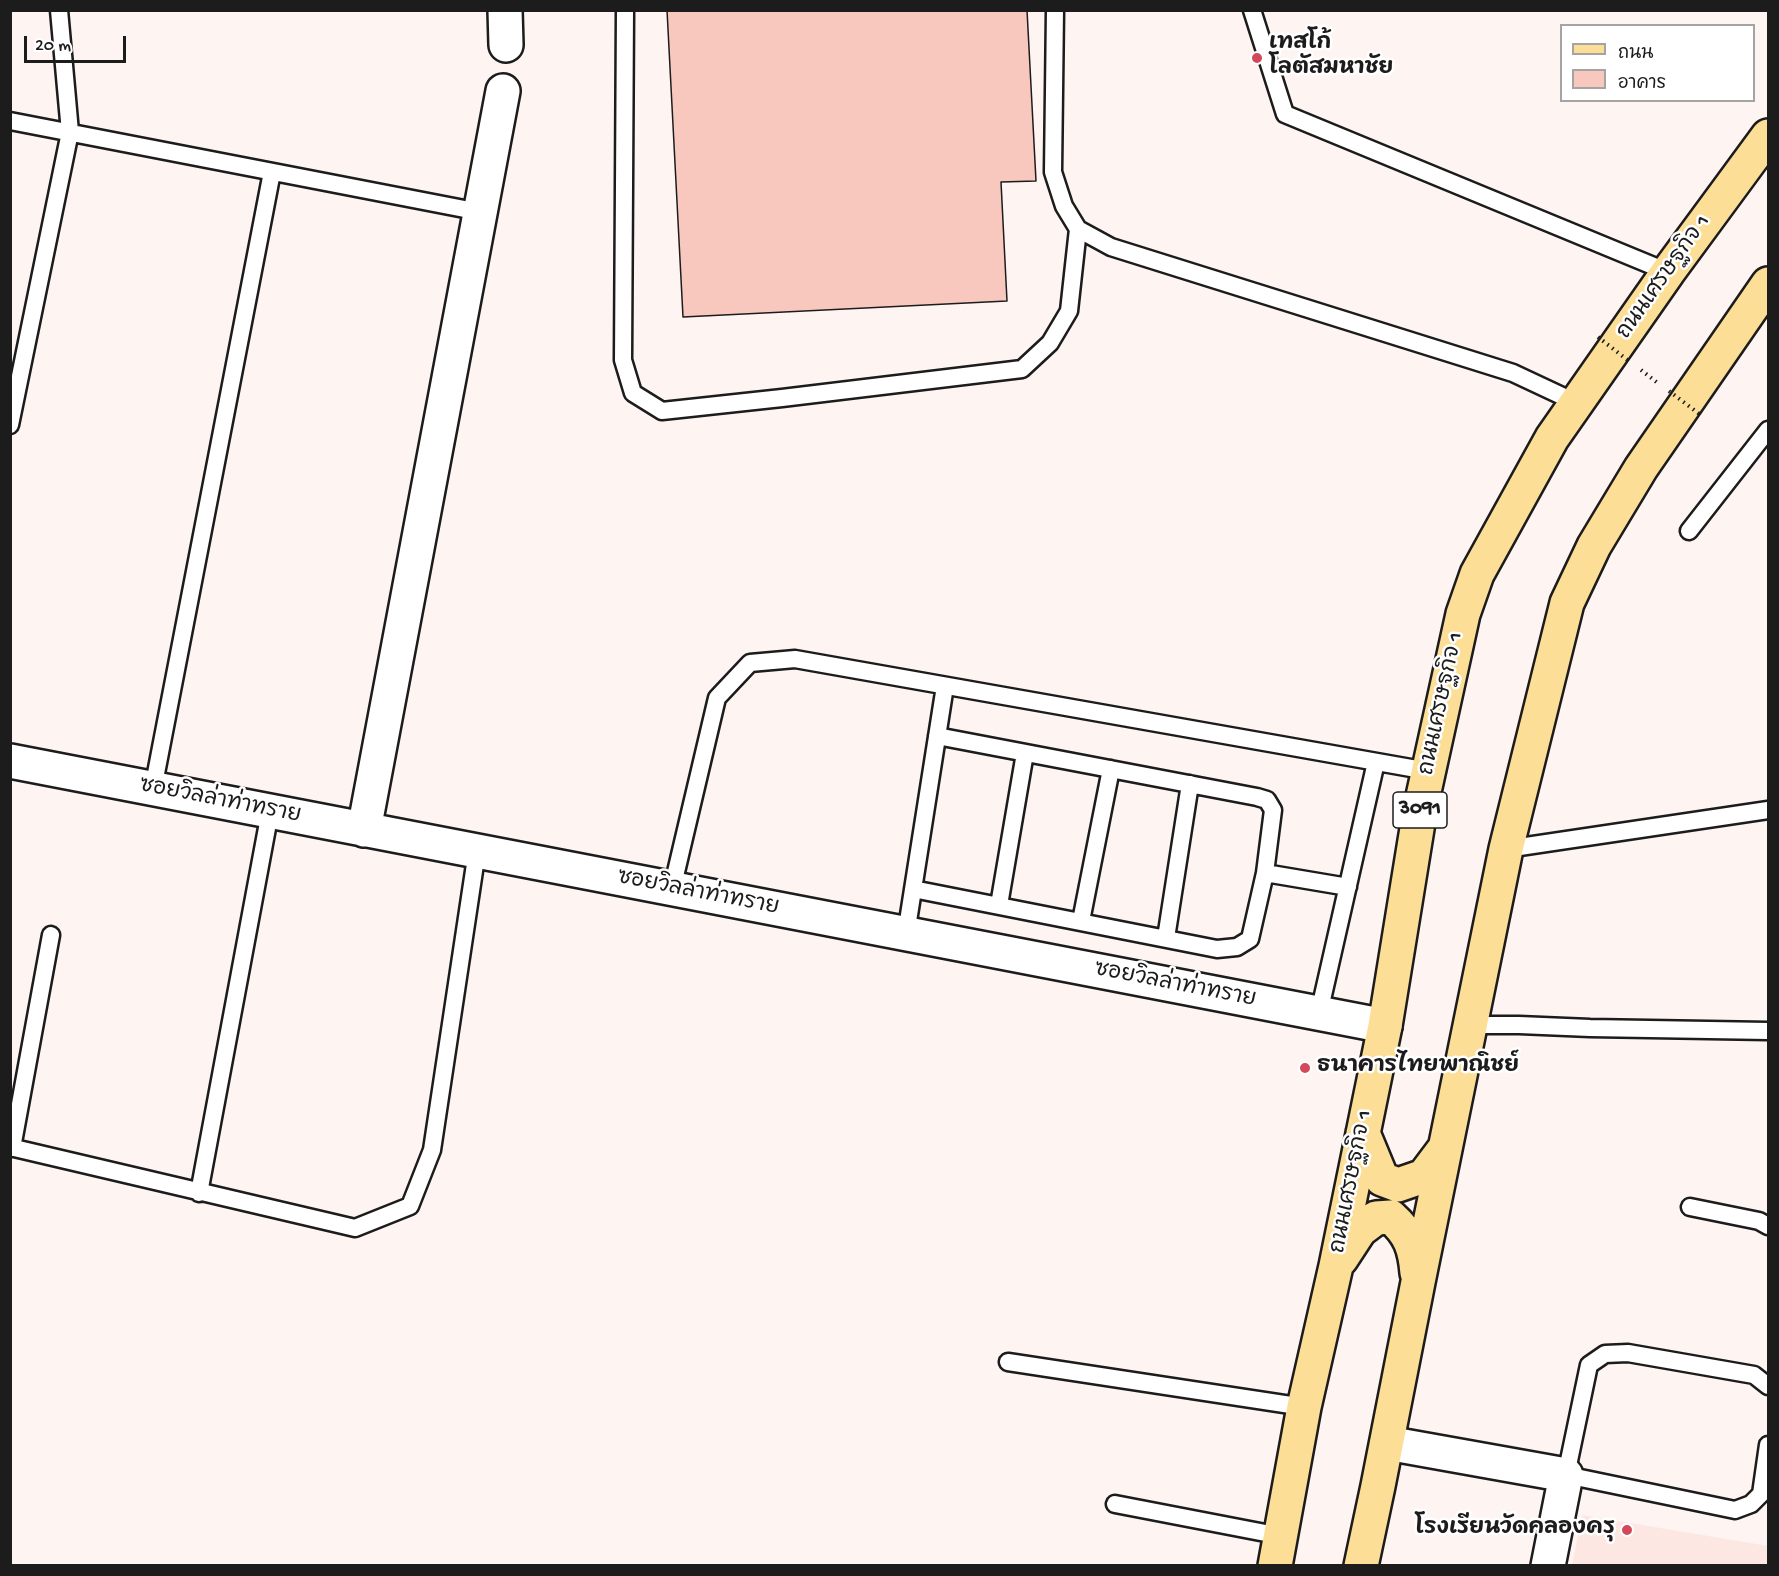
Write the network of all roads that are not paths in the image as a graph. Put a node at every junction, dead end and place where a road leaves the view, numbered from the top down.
1 (59, 10) edge
2 (505, 10) edge
3 (625, 10) edge
4 (1055, 10) edge
5 (1252, 10) edge
6 (506, 45) dead end
7 (503, 91) dead end
8 (10, 121) edge
9 (70, 132) junction
10 (1768, 136) edge
11 (272, 171) junction
12 (480, 212) junction
13 (1078, 229) junction
14 (1668, 272) junction
15 (1768, 284) edge
16 (1577, 403) junction
17 (10, 425) edge
18 (1768, 430) edge
19 (1689, 531) dead end
20 (945, 686) junction
21 (937, 736) junction
22 (1025, 753) junction
23 (10, 761) edge
24 (1376, 762) junction
25 (1111, 769) junction
26 (1428, 771) junction
27 (1190, 784) junction
28 (153, 789) junction
29 (1768, 810) edge
30 (270, 812) junction
31 (364, 830) junction
32 (1506, 849) junction
33 (477, 851) junction
34 (1265, 873) junction
35 (1348, 887) junction
36 (672, 888) junction
37 (913, 888) junction
38 (999, 906) junction
39 (1081, 921) junction
40 (906, 934) junction
41 (51, 935) dead end
42 (1166, 938) junction
43 (1319, 1014) junction
44 (1471, 1025) junction
45 (1384, 1026) junction
46 (1768, 1031) edge
47 (1363, 1133) junction
48 (11, 1147) edge
49 (1445, 1148) junction
50 (199, 1193) junction
51 (1690, 1207) dead end
52 (1768, 1226) edge
53 (1336, 1266) junction
54 (1418, 1281) junction
55 (1008, 1362) dead end
56 (1768, 1386) edge
57 (1304, 1407) junction
58 (1387, 1443) junction
59 (1768, 1445) edge
60 (1566, 1475) junction
61 (1115, 1504) dead end
62 (1278, 1551) edge
63 (1361, 1566) edge
64 (1548, 1566) edge

1 - 9 lane
2 - 6 street
3 - 13 lane
4 - 13 lane
5 - 14 lane
7 - 12 street
8 - 9 lane
9 - 11 lane
9 - 17 lane
10 - 14 main road, ถนนเศรษฐกิจ 1 / 3091
11 - 12 lane
11 - 28 lane
12 - 31 street
13 - 16 lane
14 - 16 main road, ถนนเศรษฐกิจ 1 / 3091
15 - 32 main road
16 - 26 main road, ถนนเศรษฐกิจ 1 / 3091
18 - 19 lane
20 - 21 lane
20 - 24 lane
20 - 36 lane
21 - 22 lane
21 - 37 lane
22 - 25 lane
22 - 38 lane
23 - 28 street, ซอยวิลล่าท่าทราย
24 - 26 lane
24 - 35 lane
25 - 27 lane
25 - 39 lane
26 - 45 main road, ถนนเศรษฐกิจ 1 / 3091
27 - 34 lane
27 - 42 lane
28 - 30 street, ซอยวิลล่าท่าทราย
29 - 32 lane
30 - 31 street, ซอยวิลล่าท่าทราย
30 - 50 lane
31 - 33 street, ซอยวิลล่าท่าทราย
32 - 44 main road
33 - 36 street, ซอยวิลล่าท่าทราย
33 - 50 lane
34 - 35 lane
34 - 42 lane
35 - 43 lane
36 - 40 street, ซอยวิลล่าท่าทราย
37 - 38 lane
37 - 40 lane
38 - 39 lane
39 - 42 lane
40 - 43 street, ซอยวิลล่าท่าทราย
41 - 48 lane
43 - 45 street, ซอยวิลล่าท่าทราย
44 - 46 lane
44 - 49 main road
45 - 47 main road, ถนนเศรษฐกิจ 1 / 3091
47 - 49 main road
47 - 53 main road, ถนนเศรษฐกิจ 1 / 3091
48 - 50 lane
49 - 54 main road
51 - 52 lane
53 - 54 main road
53 - 57 main road, ถนนเศรษฐกิจ 1 / 3091
54 - 58 main road
55 - 57 lane
56 - 60 lane
57 - 62 main road, ถนนเศรษฐกิจ 1 / 3091
58 - 60 street
58 - 63 main road
59 - 60 lane
60 - 64 street
61 - 62 lane

